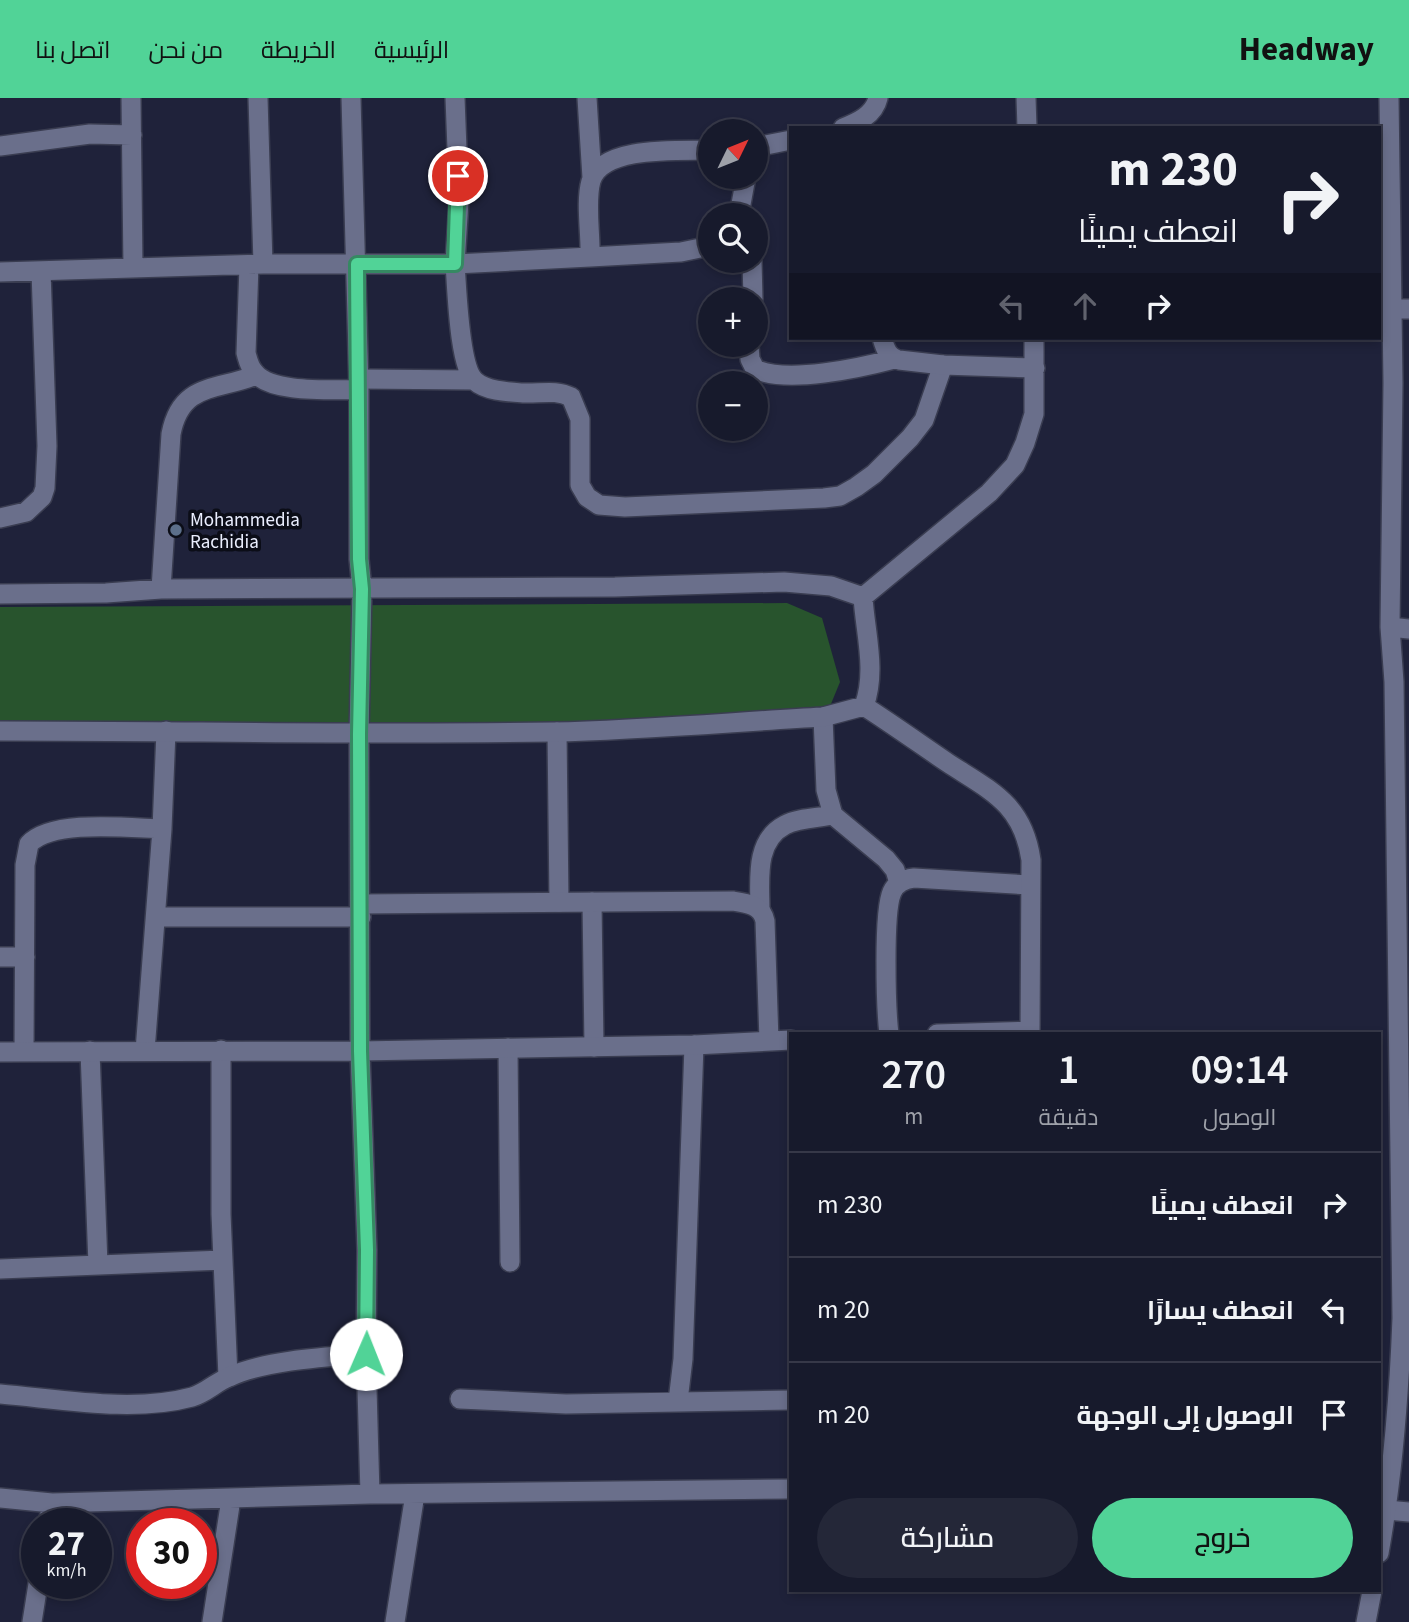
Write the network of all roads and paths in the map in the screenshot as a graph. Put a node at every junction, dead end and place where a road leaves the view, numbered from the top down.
1 (131, 98) edge
2 (258, 98) edge
3 (351, 98) edge
4 (455, 98) edge
5 (587, 98) edge
6 (1026, 98) edge
7 (1389, 98) edge
8 (876, 112) edge
9 (847, 126) edge
10 (1027, 126) edge
11 (132, 135) junction
12 (789, 140) edge
13 (768, 145) edge
14 (0, 146) edge
15 (698, 150) edge
16 (592, 178) junction
17 (698, 248) edge
18 (590, 257) junction
19 (256, 264) junction
20 (357, 264) junction
21 (455, 264) junction
22 (133, 268) junction
23 (41, 271) junction
24 (0, 272) edge
25 (1400, 309) edge
26 (883, 340) edge
27 (1034, 340) edge
28 (750, 357) edge
29 (894, 359) junction
30 (943, 365) junction
31 (1035, 368) junction
32 (256, 375) junction
33 (474, 380) junction
34 (359, 385) junction
35 (0, 518) edge
36 (161, 589) junction
37 (362, 589) junction
38 (0, 594) edge
39 (863, 597) junction
40 (1400, 628) edge
41 (864, 706) junction
42 (824, 716) junction
43 (0, 731) edge
44 (166, 731) junction
45 (557, 732) junction
46 (359, 734) junction
47 (833, 815) junction
48 (162, 829) junction
49 (899, 883) junction
50 (1030, 885) junction
51 (558, 902) junction
52 (592, 902) junction
53 (760, 910) junction
54 (361, 911) junction
55 (156, 917) junction
56 (0, 957) edge
57 (25, 957) junction
58 (889, 1032) edge
59 (1030, 1032) edge
60 (789, 1040) edge
61 (769, 1041) junction
62 (694, 1045) junction
63 (594, 1047) junction
64 (508, 1048) junction
65 (221, 1050) junction
66 (24, 1051) junction
67 (90, 1051) junction
68 (145, 1051) junction
69 (360, 1051) junction
70 (0, 1052) edge
71 (223, 1260) junction
72 (510, 1262) dead end
73 (98, 1265) junction
74 (0, 1269) edge
75 (366, 1354) junction
76 (228, 1377) junction
77 (0, 1394) edge
78 (460, 1399) dead end
79 (789, 1400) edge
80 (678, 1401) junction
81 (789, 1489) edge
82 (370, 1494) junction
83 (415, 1494) junction
84 (0, 1498) edge
85 (232, 1499) junction
86 (52, 1503) junction
87 (51, 1508) edge
88 (1383, 1510) edge
89 (1409, 1512) edge
90 (1381, 1532) edge
91 (1372, 1592) edge
92 (36, 1599) edge
93 (32, 1622) edge
94 (212, 1622) edge
95 (395, 1622) edge
96 (1366, 1622) edge

1 - 11 street
2 - 19 street
3 - 20 street
4 - 21 street
5 - 16 street
6 - 10 street
7 - 25 street
8 - 9 street
11 - 14 street
11 - 22 street
12 - 13 street
15 - 16 street
16 - 18 street
17 - 18 street
18 - 21 street
19 - 20 street
19 - 22 street
19 - 32 street
20 - 21 street
20 - 34 street
21 - 33 street
22 - 23 street
23 - 24 street
23 - 35 street
25 - 40 street
26 - 29 street
27 - 31 street
28 - 29 street
29 - 30 street
30 - 31 street
30 - 33 street
31 - 39 street
32 - 34 street
32 - 36 street
33 - 34 street
34 - 37 street
36 - 37 street
36 - 38 street
37 - 39 street
37 - 46 street
39 - 41 street
40 - 88 street
41 - 42 street
41 - 50 street
42 - 45 street
42 - 47 street
43 - 44 street
44 - 46 street
44 - 48 street
45 - 46 street
45 - 51 street
46 - 54 street
47 - 49 street
47 - 53 street
48 - 55 street
48 - 57 street
49 - 50 street
49 - 58 street
50 - 59 street
51 - 52 street
51 - 54 street
52 - 53 street
52 - 63 street
53 - 61 street
54 - 55 street
54 - 69 street
55 - 68 street
56 - 57 street
57 - 66 street
60 - 61 street
61 - 62 street
62 - 63 street
62 - 80 street
63 - 64 street
64 - 69 street
64 - 72 street
65 - 68 street
65 - 69 street
65 - 71 street
66 - 67 street
66 - 70 street
67 - 68 street
67 - 73 street
69 - 75 street
71 - 73 street
71 - 76 street
73 - 74 street
75 - 76 street
75 - 82 street
76 - 77 street
78 - 80 street
79 - 80 street
81 - 83 street
82 - 83 street
82 - 85 street
83 - 95 street
84 - 86 street
85 - 86 street
85 - 94 street
86 - 87 street
88 - 89 street
88 - 90 street
91 - 96 street
92 - 93 street

